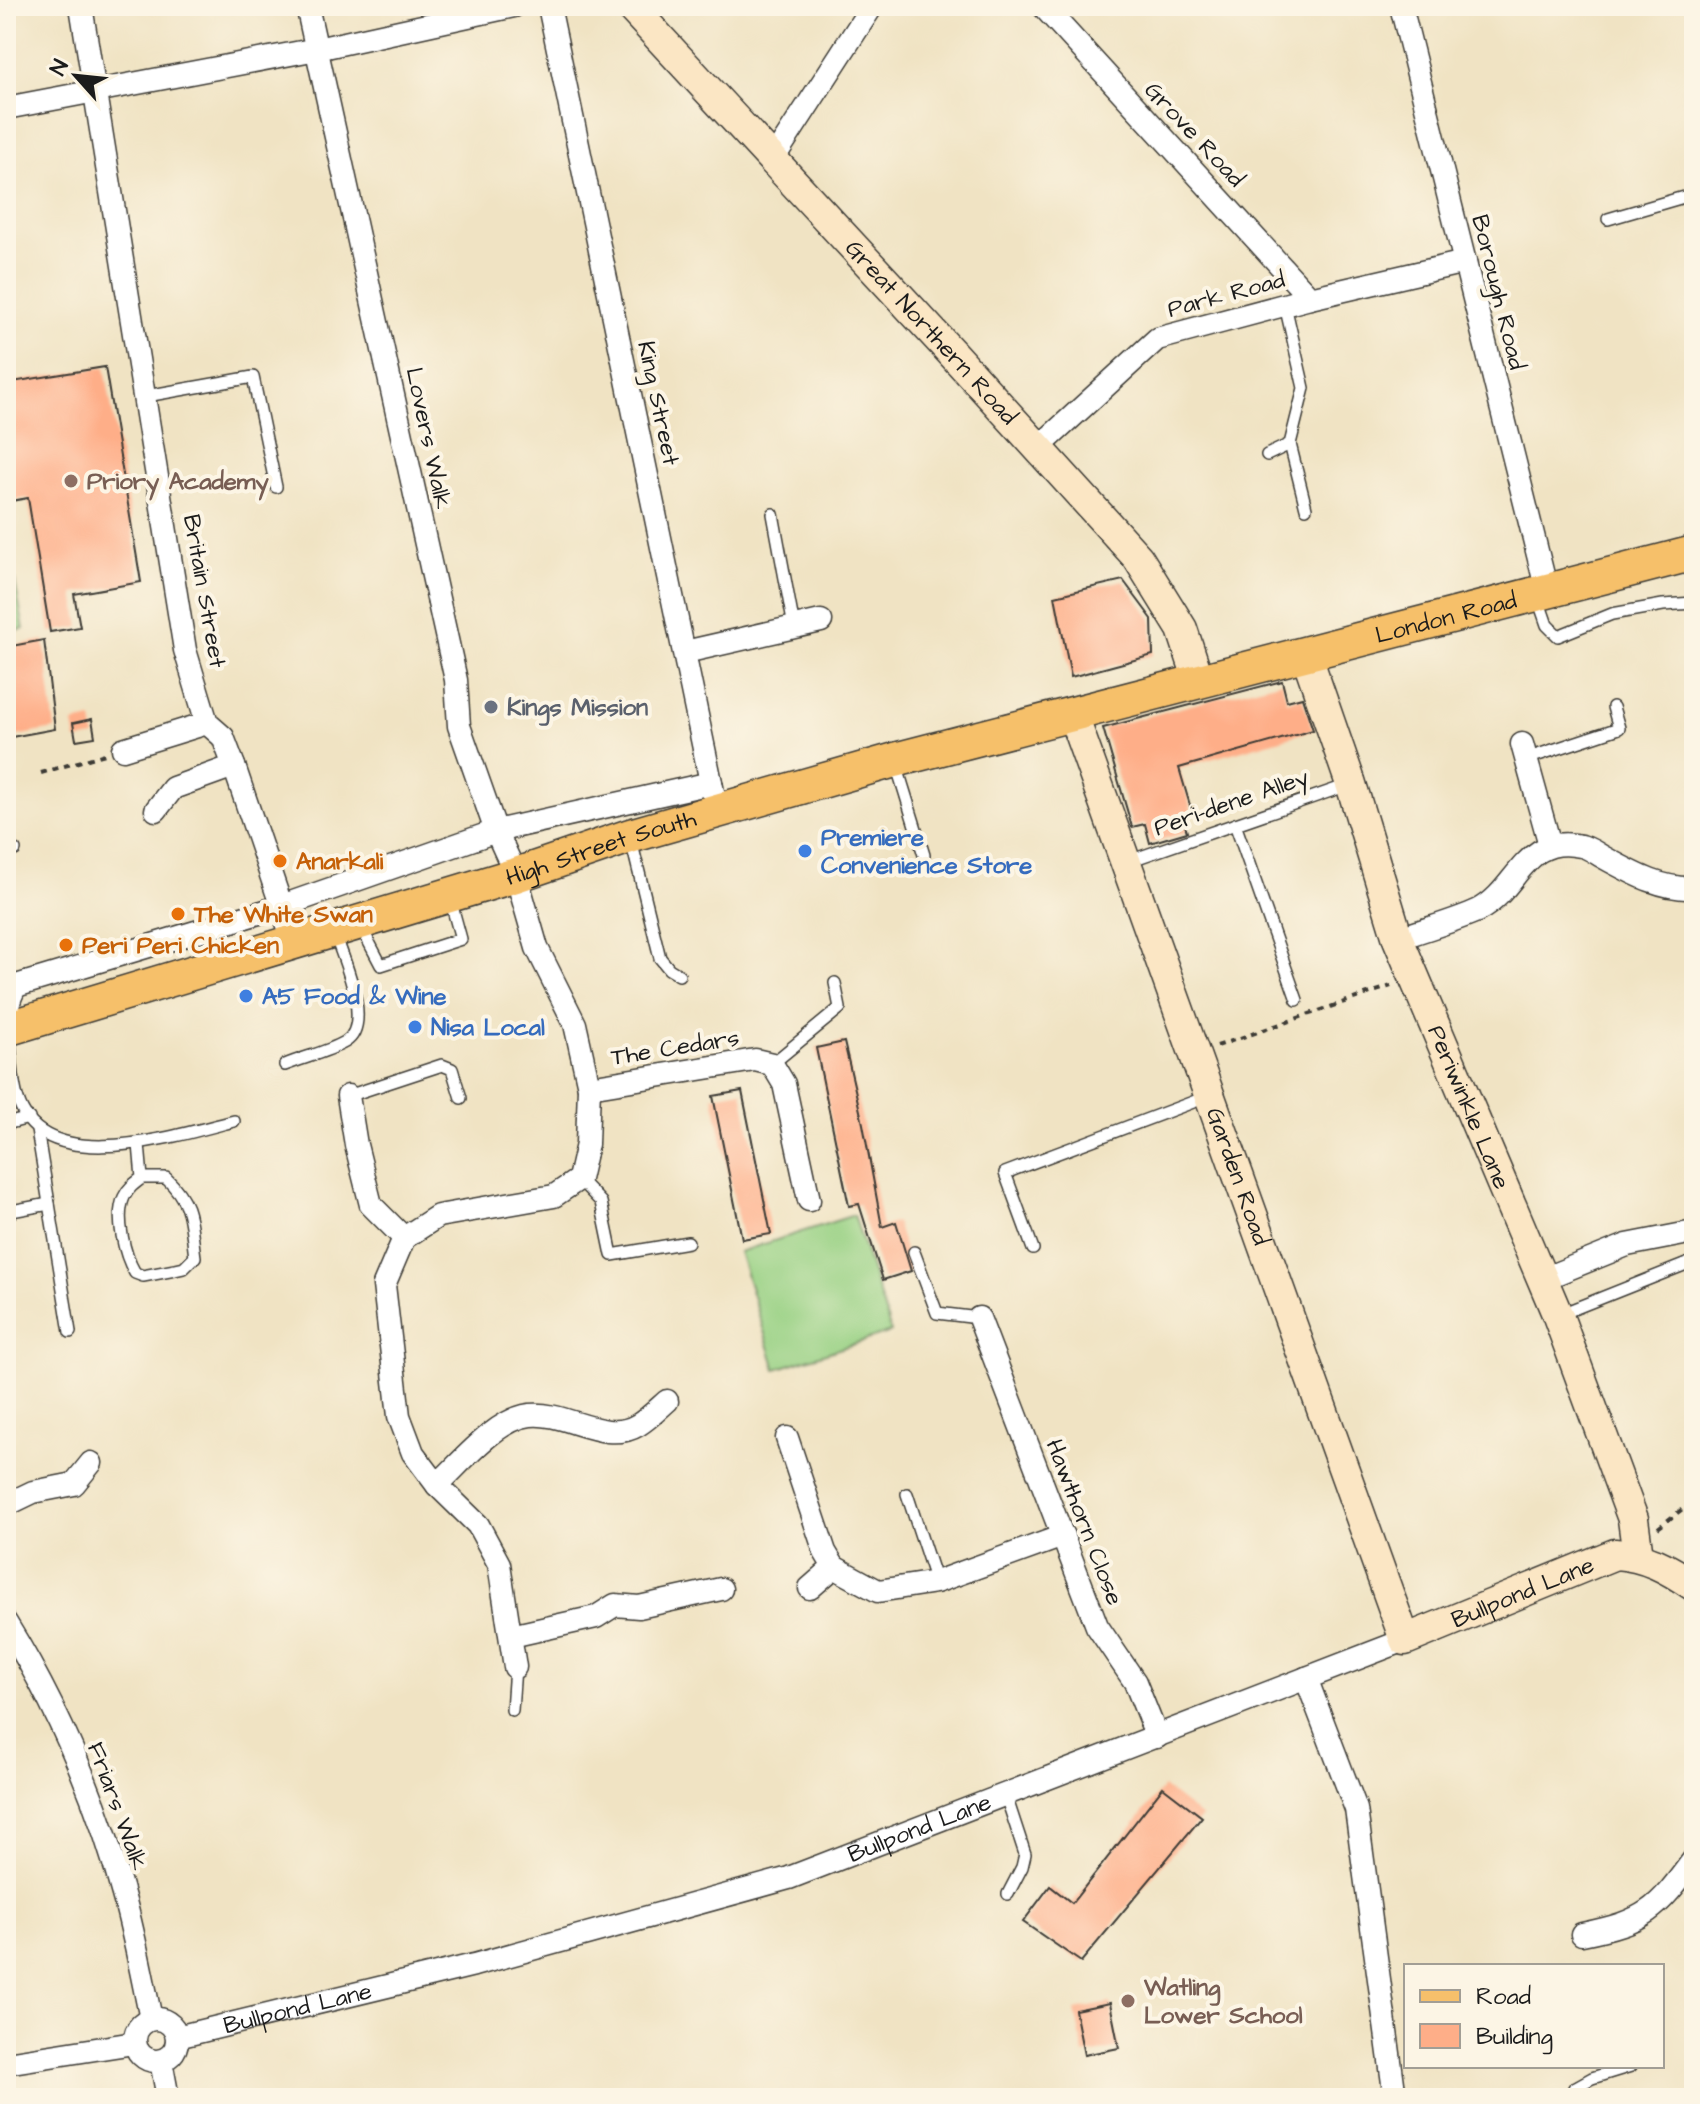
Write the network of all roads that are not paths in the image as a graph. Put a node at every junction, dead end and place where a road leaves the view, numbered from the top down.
1 (81, 6) edge
2 (307, 6) edge
3 (514, 6) edge
4 (549, 6) edge
5 (630, 6) edge
6 (872, 6) edge
7 (1043, 6) edge
8 (1401, 6) edge
9 (317, 49) junction
10 (94, 93) junction
11 (6, 108) edge
12 (773, 159) junction
13 (1694, 194) edge
14 (1608, 219) dead end
15 (1465, 262) junction
16 (1310, 298) junction
17 (1285, 305) junction
18 (146, 396) junction
19 (1290, 444) junction
20 (1038, 448) junction
21 (1267, 455) dead end
22 (276, 487) dead end
23 (1306, 508) dead end
24 (773, 514) dead end
25 (1694, 553) edge
26 (1542, 592) junction
27 (1694, 603) edge
28 (821, 621) dead end
29 (794, 627) junction
30 (685, 652) junction
31 (1306, 654) junction
32 (1199, 681) junction
33 (1613, 707) dead end
34 (1072, 713) junction
35 (207, 723) junction
36 (123, 749) road end
37 (1524, 751) joint
38 (895, 760) junction
39 (234, 766) junction
40 (1351, 784) junction
41 (714, 797) junction
42 (156, 810) dead end
43 (1235, 824) junction
44 (496, 831) junction
45 (630, 836) junction
46 (1550, 845) junction
47 (924, 855) dead end
48 (1125, 862) junction
49 (516, 875) junction
50 (1694, 888) edge
51 (449, 895) junction
52 (282, 906) junction
53 (346, 925) junction
54 (1398, 939) junction
55 (293, 940) junction
56 (679, 975) dead end
57 (835, 983) dead end
58 (1297, 1000) dead end
59 (8, 1011) edge
60 (772, 1064) junction
61 (285, 1065) dead end
62 (589, 1087) junction
63 (348, 1096) joint
64 (1209, 1096) junction
65 (461, 1098) dead end
66 (29, 1118) junction
67 (234, 1121) dead end
68 (6, 1124) edge
69 (37, 1130) junction
70 (139, 1144) junction
71 (142, 1178) junction
72 (579, 1179) junction
73 (809, 1200) dead end
74 (49, 1204) junction
75 (6, 1212) edge
76 (1694, 1232) edge
77 (404, 1238) junction
78 (688, 1242) dead end
79 (1033, 1249) dead end
80 (914, 1252) dead end
81 (1694, 1261) edge
82 (1543, 1279) junction
83 (1558, 1316) junction
84 (979, 1318) joint
85 (70, 1332) dead end
86 (667, 1401) dead end
87 (787, 1438) dead end
88 (91, 1463) dead end
89 (437, 1485) junction
90 (907, 1494) dead end
91 (6, 1505) edge
92 (1063, 1536) junction
93 (1638, 1556) junction
94 (834, 1567) junction
95 (936, 1582) junction
96 (1694, 1586) edge
97 (810, 1588) dead end
98 (721, 1589) dead end
99 (6, 1623) edge
100 (511, 1636) junction
101 (1405, 1640) junction
102 (515, 1667) joint
103 (1306, 1678) junction
104 (512, 1710) dead end
105 (1157, 1737) junction
106 (1006, 1796) junction
107 (1694, 1859) edge
108 (1008, 1894) dead end
109 (1582, 1934) dead end
110 (151, 2019) junction
111 (177, 2037) junction
112 (134, 2043) junction
113 (161, 2061) junction
114 (6, 2063) edge
115 (1624, 2068) edge
116 (168, 2098) edge
117 (1395, 2098) edge
118 (1573, 2098) edge

1 - 10 street, Britain Street
2 - 9 street, Lovers Walk
3 - 9 street
4 - 30 street, King Street
5 - 12 street, Great Northern Road
6 - 12 street
7 - 16 street, Grove Road
8 - 15 street, Borough Road
9 - 10 street
9 - 44 street, Lovers Walk
10 - 11 street
10 - 18 street, Britain Street
12 - 20 street, Great Northern Road
13 - 14 lane
15 - 16 street, Park Road
15 - 26 street, Borough Road
16 - 17 street, Park Road
17 - 19 lane
17 - 20 street, Park Road
18 - 22 lane
18 - 35 street, Britain Street
19 - 21 lane
19 - 23 lane
20 - 32 street, Great Northern Road
24 - 29 lane
25 - 26 main road, London Road
26 - 27 lane
26 - 31 main road, London Road
28 - 29 street
29 - 30 street
30 - 41 street, King Street
31 - 32 main road, London Road
31 - 40 street, Periwinkle Lane
32 - 34 main road, High Street South
33 - 37 lane
34 - 38 main road, High Street South
34 - 48 street, Garden Road
35 - 36 street
35 - 39 street, Britain Street
37 - 46 street
38 - 41 main road, High Street South
38 - 47 lane
39 - 42 street
39 - 52 street, Britain Street
40 - 43 lane, Peri-dene Alley
40 - 54 street, Periwinkle Lane
41 - 44 street
41 - 45 main road, High Street South
43 - 48 lane, Peri-dene Alley
43 - 58 lane
44 - 49 street, Lovers Walk
44 - 52 street
45 - 49 main road, High Street South
45 - 56 lane
46 - 50 street
46 - 54 street
48 - 64 street, Garden Road
49 - 51 main road, High Street South
49 - 62 street, Lovers Walk
51 - 53 main road, High Street South
51 - 53 lane
52 - 55 street, Britain Street
52 - 59 street
53 - 55 main road, High Street South
53 - 61 lane
54 - 82 street, Periwinkle Lane
55 - 59 main road, High Street South
57 - 60 lane
59 - 66 lane
60 - 62 street, The Cedars
60 - 73 street, The Cedars
62 - 72 street, Lovers Walk
63 - 65 lane
63 - 77 street
64 - 79 lane
64 - 101 street, Garden Road
66 - 68 lane
66 - 69 lane
67 - 70 lane
69 - 70 lane
69 - 74 lane
70 - 71 lane
71 - 71 lane
72 - 77 street
72 - 78 lane
74 - 75 lane
74 - 85 lane
76 - 82 street
77 - 89 street
80 - 84 lane
81 - 83 lane
82 - 83 street, Periwinkle Lane
83 - 93 street, Periwinkle Lane
84 - 92 street, Hawthorn Close
86 - 89 street
87 - 94 street
88 - 91 street
89 - 100 street
90 - 95 lane
92 - 95 street
92 - 105 street, Hawthorn Close
93 - 96 street
93 - 101 street, Bullpond Lane
94 - 95 street
94 - 97 street
98 - 100 street
99 - 110 street, Friars Walk
100 - 102 street
101 - 103 street, Bullpond Lane
102 - 104 lane
103 - 105 street, Bullpond Lane
103 - 117 street
105 - 106 street, Bullpond Lane
106 - 108 lane
106 - 111 street, Bullpond Lane
107 - 109 street
110 - 111 street
110 - 112 street
111 - 113 street
112 - 113 street
112 - 114 street
113 - 116 street
115 - 118 lane

